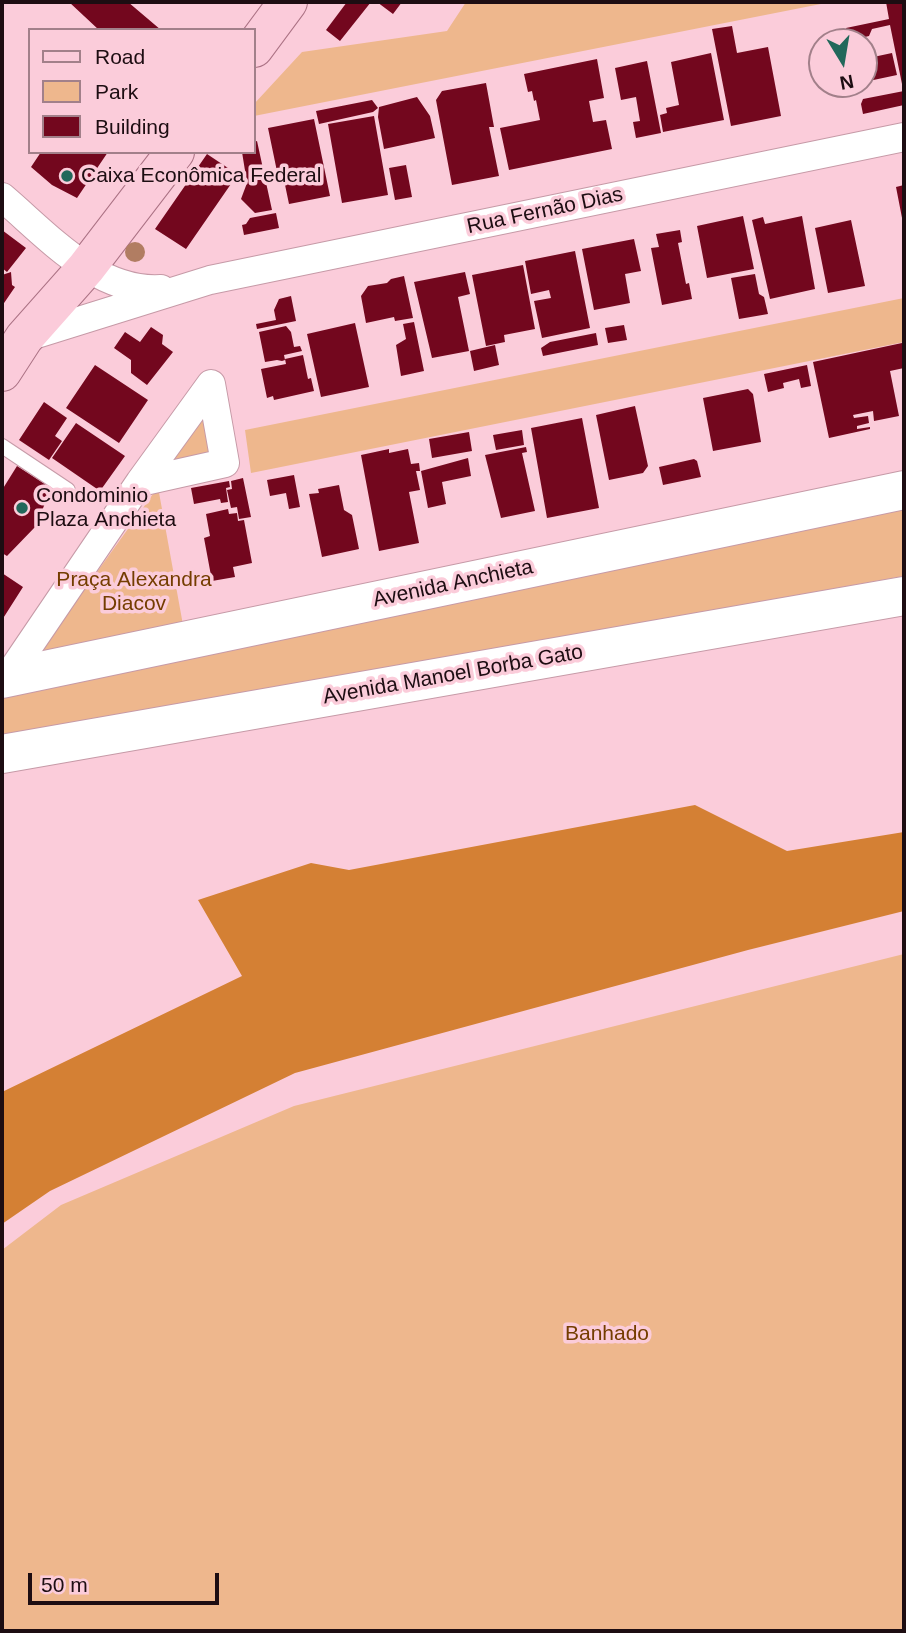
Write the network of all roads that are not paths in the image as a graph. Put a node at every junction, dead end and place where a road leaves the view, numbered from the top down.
1 (288, 2) edge
2 (256, 45) edge
3 (904, 137) edge
4 (173, 154) edge
5 (2, 197) edge
6 (86, 268) junction
7 (186, 287) junction
8 (24, 338) junction
9 (2, 372) edge
10 (2, 446) edge
11 (140, 482) dead end
12 (904, 489) edge
13 (68, 490) dead end
14 (904, 596) edge
15 (5, 678) edge
16 (2, 754) edge

1 - 2 main road
3 - 7 street, Rua Fernão Dias
4 - 6 main road
5 - 6 street, Rua Fernão Dias
6 - 7 street, Rua Fernão Dias
6 - 8 main road
7 - 8 street, Rua Fernão Dias
8 - 9 main road
10 - 13 lane
11 - 15 street
12 - 15 main road, Avenida Anchieta
14 - 16 main road, Avenida Manoel Borba Gato

